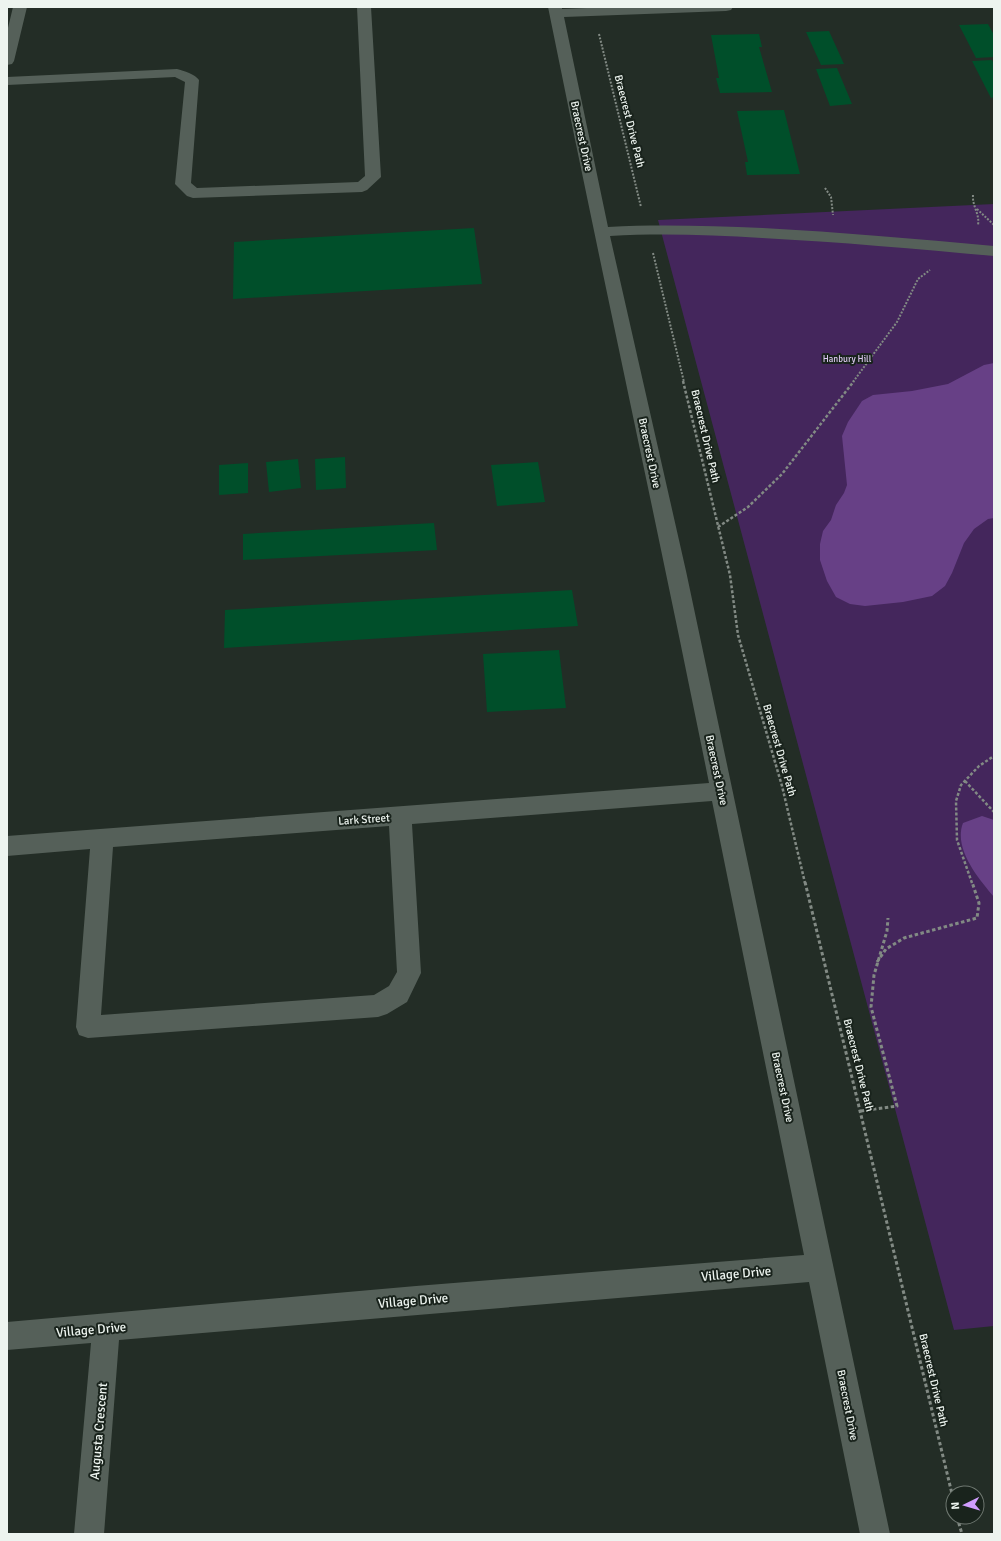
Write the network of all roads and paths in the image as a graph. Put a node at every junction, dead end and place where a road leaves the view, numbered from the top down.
1 (20, 7) edge
2 (364, 7) edge
3 (726, 7) edge
4 (556, 10) edge
5 (594, 12) junction
6 (7, 61) edge
7 (7, 81) edge
8 (973, 196) dead end
9 (974, 203) junction
10 (994, 225) edge
11 (647, 230) junction
12 (602, 232) junction
13 (963, 248) junction
14 (994, 251) edge
15 (718, 527) junction
16 (994, 756) edge
17 (965, 781) junction
18 (722, 791) junction
19 (994, 812) edge
20 (400, 816) junction
21 (102, 839) junction
22 (7, 846) edge
23 (888, 918) dead end
24 (877, 962) junction
25 (861, 1111) junction
26 (820, 1266) junction
27 (106, 1328) junction
28 (7, 1336) edge
29 (950, 1485) edge
30 (89, 1534) edge
31 (875, 1534) edge

1 - 6 street
2 - 7 street
3 - 5 street
4 - 5 street
4 - 12 street, Braecrest Drive
5 - 11 path, Braecrest Drive Path
8 - 9 path
9 - 10 path
9 - 13 path
11 - 12 street
11 - 13 street
11 - 15 path, Braecrest Drive Path
12 - 18 street, Braecrest Drive
13 - 14 street
13 - 15 path
15 - 25 path, Braecrest Drive Path
16 - 17 path
17 - 19 path
17 - 24 path
18 - 20 street, Lark Street
18 - 26 street, Braecrest Drive
20 - 21 street, Lark Street
20 - 21 street
21 - 22 street, Lark Street
23 - 24 path
24 - 25 path
25 - 29 path, Braecrest Drive Path
26 - 27 street, Village Drive
26 - 31 street, Braecrest Drive
27 - 28 street, Village Drive
27 - 30 street, Augusta Crescent

